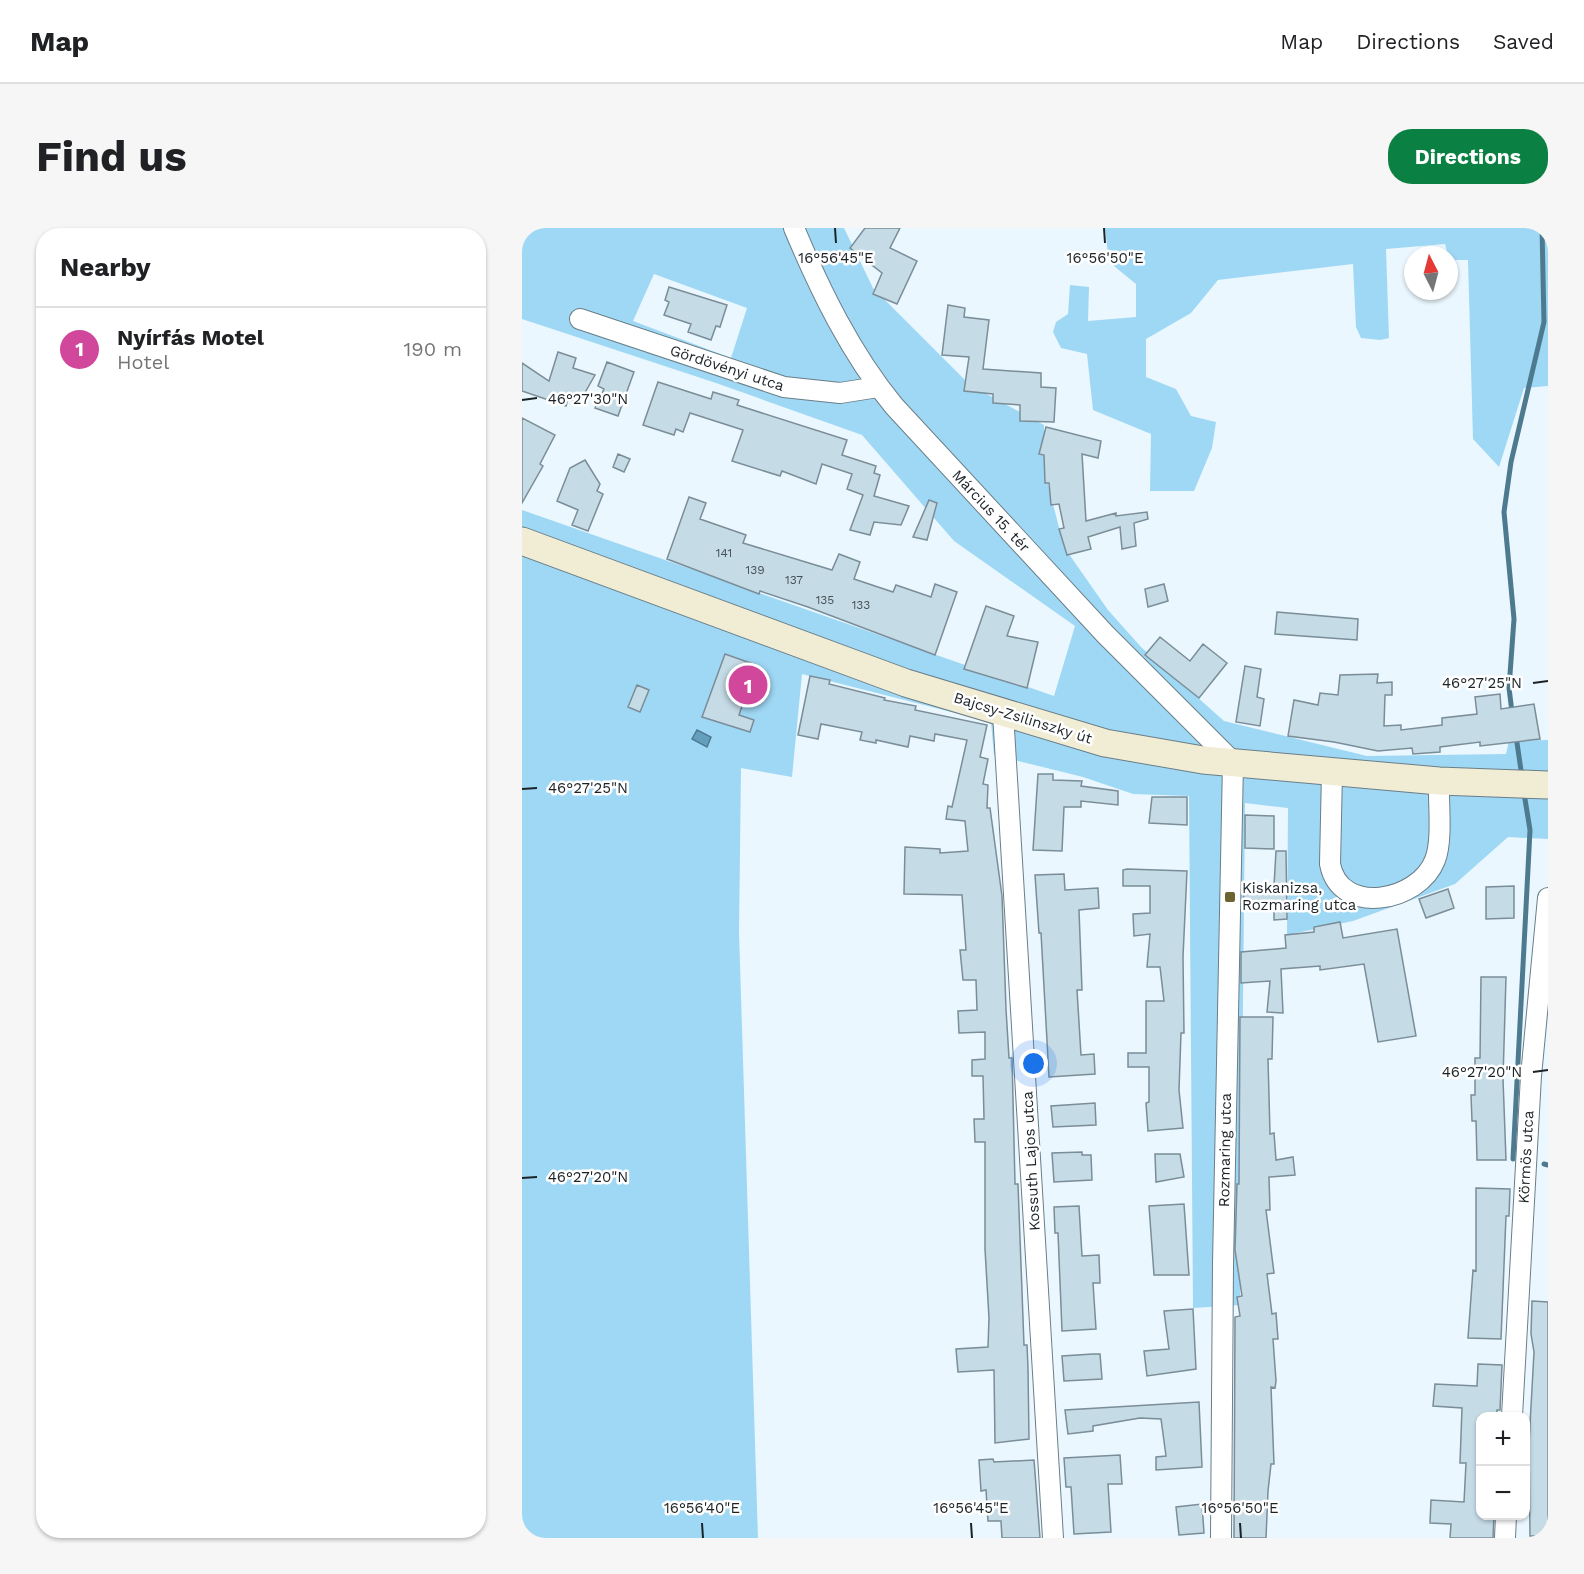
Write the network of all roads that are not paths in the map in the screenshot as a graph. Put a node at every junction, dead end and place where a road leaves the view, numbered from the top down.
1 (794, 228) edge
2 (580, 319) dead end
3 (878, 387) junction
4 (522, 540) edge
5 (1003, 713) junction
6 (1233, 762) junction
7 (1332, 772) junction
8 (1439, 781) junction
9 (1530, 784) edge
10 (1548, 898) edge
11 (1512, 1412) edge
12 (1506, 1520) edge
13 (1053, 1538) edge
14 (1221, 1538) edge
15 (1505, 1538) edge

1 - 3 street, Március 15. tér
2 - 3 street, Gördövényi utca
3 - 6 street, Március 15. tér
4 - 5 main road, Bajcsy-Zsilinszky út
5 - 6 main road, Bajcsy-Zsilinszky út
5 - 13 street, Kossuth Lajos utca
6 - 7 main road, Bajcsy-Zsilinszky út
6 - 14 street, Rozmaring utca
7 - 8 main road, Bajcsy-Zsilinszky út
7 - 8 street
8 - 9 main road, Bajcsy-Zsilinszky út
10 - 11 street, Körmös utca
12 - 15 street

